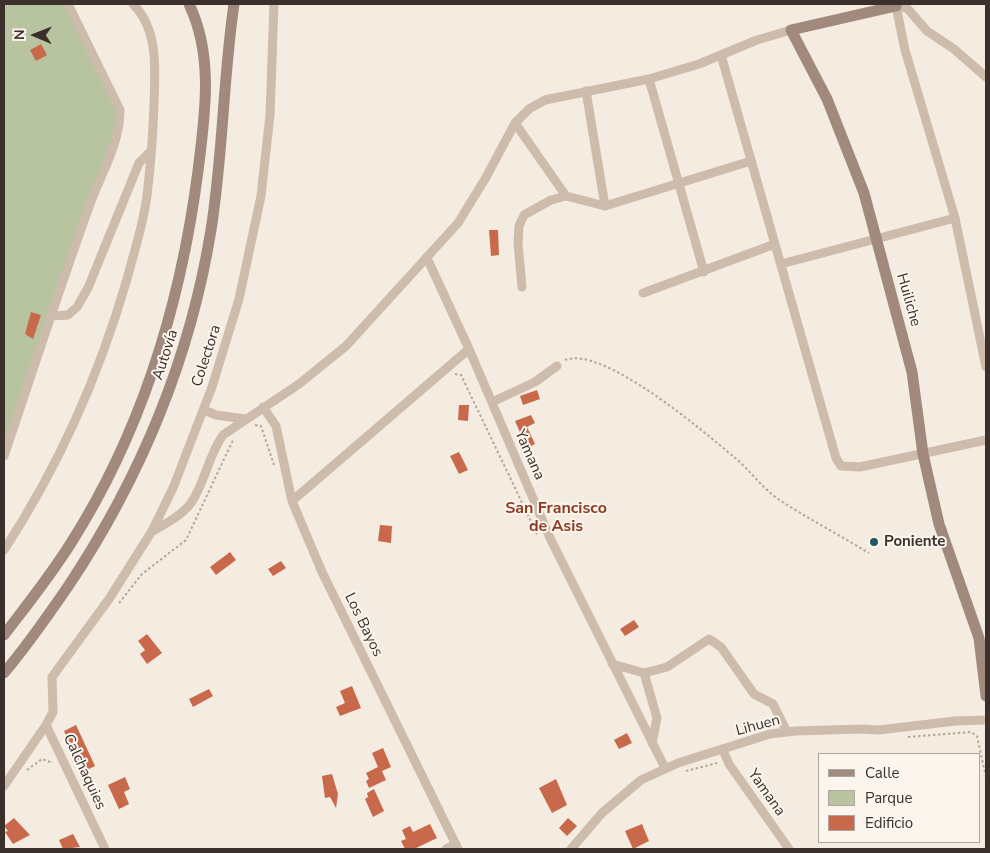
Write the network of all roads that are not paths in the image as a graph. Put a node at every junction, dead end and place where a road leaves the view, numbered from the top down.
1 (68, 4) edge
2 (133, 4) edge
3 (189, 4) edge
4 (234, 4) edge
5 (274, 4) edge
6 (896, 5) edge
7 (791, 30) junction
8 (721, 55) junction
9 (986, 77) edge
10 (649, 79) junction
11 (586, 91) junction
12 (515, 123) junction
13 (150, 151) junction
14 (751, 161) junction
15 (677, 182) junction
16 (566, 196) junction
17 (605, 206) junction
18 (955, 218) junction
19 (876, 239) junction
20 (775, 244) junction
21 (427, 258) junction
22 (781, 264) junction
23 (704, 272) junction
24 (522, 287) dead end
25 (643, 293) dead end
26 (52, 316) junction
27 (469, 349) junction
28 (557, 366) road end
29 (986, 367) edge
30 (492, 402) junction
31 (263, 407) junction
32 (204, 410) junction
33 (245, 419) junction
34 (4, 428) edge
35 (10, 438) junction
36 (986, 440) edge
37 (923, 454) junction
38 (4, 456) edge
39 (292, 501) junction
40 (152, 531) junction
41 (4, 550) edge
42 (4, 635) edge
43 (612, 664) junction
44 (4, 673) edge
45 (644, 673) junction
46 (52, 677) joint
47 (986, 696) edge
48 (986, 720) edge
49 (46, 725) junction
50 (787, 732) junction
51 (652, 743) junction
52 (723, 750) junction
53 (665, 768) junction
54 (4, 786) edge
55 (457, 847) edge
56 (105, 849) edge
57 (446, 849) edge
58 (571, 849) edge
59 (789, 849) edge

1 - 26 street
2 - 13 street
3 - 42 street, Autovía
4 - 44 street, Autovía
5 - 32 street, Colectora
6 - 7 street
6 - 9 street
6 - 18 street
7 - 8 street
7 - 19 street, Huiliche
8 - 10 street
8 - 14 street
10 - 11 street
10 - 15 street
11 - 12 street
11 - 17 street
12 - 16 street
12 - 21 street
13 - 26 street
13 - 41 street
14 - 15 street
14 - 20 street
15 - 17 street
15 - 23 street
16 - 17 street
16 - 24 street
18 - 19 street
18 - 29 street
19 - 22 street
19 - 37 street, Huiliche
20 - 22 street
20 - 23 street
21 - 27 street, Yamana
21 - 31 street
22 - 37 street
23 - 25 street
26 - 35 street
27 - 30 street, Yamana
27 - 39 street
28 - 30 street
30 - 43 street, Yamana
31 - 33 street
31 - 39 street, Los Bayos
32 - 33 street
32 - 40 street, Colectora
33 - 40 street
34 - 35 street
35 - 38 street
36 - 37 street
37 - 47 street, Huiliche
39 - 55 street, Los Bayos
40 - 46 street, Colectora
43 - 45 street
43 - 51 street, Yamana
45 - 50 street
45 - 51 street
46 - 49 street, Calchaquies
48 - 50 street, Lihuen
49 - 54 street
49 - 56 street, Calchaquies
50 - 52 street, Lihuen
51 - 53 street, Yamana
52 - 53 street, Lihuen
52 - 59 street, Yamana
53 - 58 street, Lihuen
55 - 57 street

